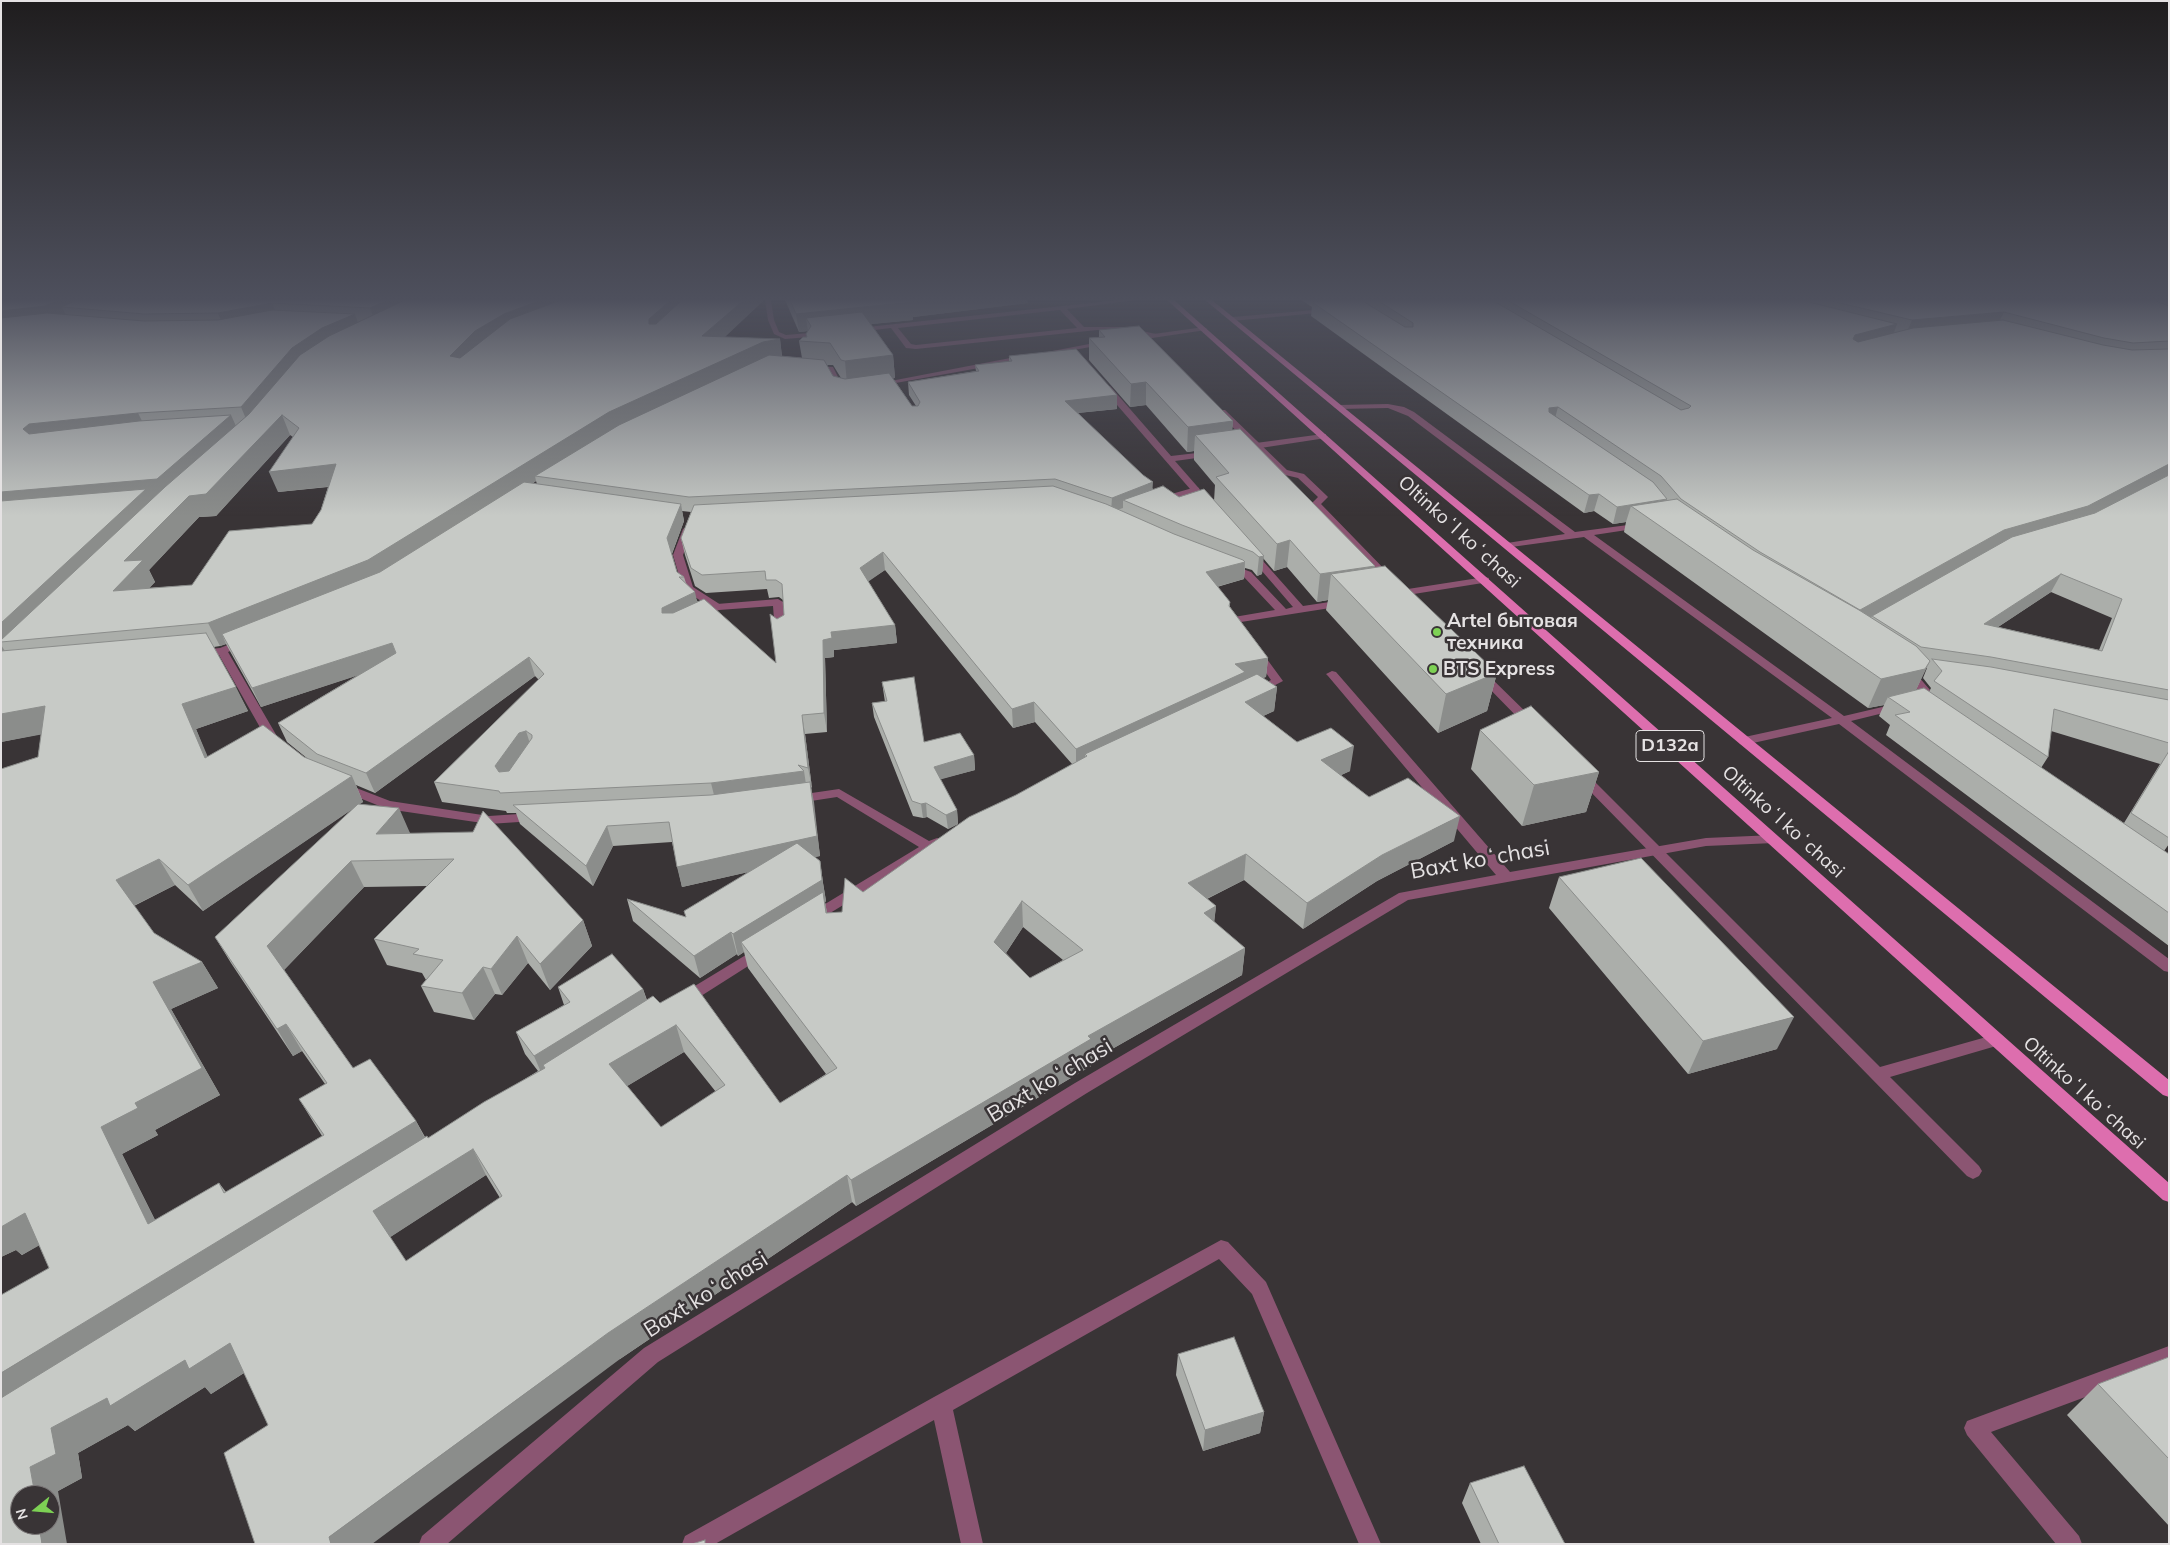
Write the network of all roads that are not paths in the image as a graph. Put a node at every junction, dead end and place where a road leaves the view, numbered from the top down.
1 (832, 372) edge
2 (944, 372) edge
3 (1252, 372) edge
4 (1296, 372) edge
5 (1098, 378) edge
6 (1215, 405) edge
7 (1338, 407) junction
8 (1323, 436) junction
9 (1257, 446) junction
10 (1228, 450) edge
11 (1218, 452) edge
12 (1169, 459) junction
13 (1196, 490) junction
14 (1147, 504) edge
15 (1215, 512) edge
16 (692, 517) edge
17 (1652, 523) edge
18 (1585, 533) junction
19 (1572, 535) junction
20 (1507, 546) junction
21 (1248, 550) edge
22 (1221, 564) edge
23 (1485, 580) junction
24 (1402, 593) junction
25 (1383, 596) edge
26 (1356, 601) edge
27 (717, 607) junction
28 (1415, 607) edge
29 (1300, 609) junction
30 (1283, 612) junction
31 (699, 616) edge
32 (780, 632) edge
33 (249, 640) edge
34 (222, 651) junction
35 (193, 654) edge
36 (1470, 663) edge
37 (1332, 674) dead end
38 (1926, 674) edge
39 (1239, 700) edge
40 (1842, 720) junction
41 (1539, 733) edge
42 (1744, 741) junction
43 (284, 748) edge
44 (1574, 768) edge
45 (337, 784) edge
46 (782, 800) edge
47 (545, 817) edge
48 (954, 834) edge
49 (1774, 840) junction
50 (928, 846) junction
51 (1656, 851) junction
52 (1506, 877) junction
53 (801, 926) edge
54 (768, 947) edge
55 (2169, 967) edge
56 (675, 1005) edge
57 (1997, 1040) junction
58 (1877, 1074) junction
59 (2169, 1090) edge
60 (1973, 1171) dead end
61 (2169, 1194) edge
62 (2169, 1356) edge
63 (941, 1404) junction
64 (430, 1544) edge
65 (693, 1544) edge
66 (972, 1544) edge
67 (1370, 1544) edge
68 (2071, 1544) edge

1 - 2 street
3 - 8 main road, Oltinkoʻl koʻchasi / D132a
4 - 7 main road, Oltinkoʻl koʻchasi / D132a
5 - 12 street
6 - 9 street
7 - 19 street
7 - 20 main road, Oltinkoʻl koʻchasi / D132a
8 - 9 street
8 - 23 main road, Oltinkoʻl koʻchasi / D132a
9 - 10 street
9 - 24 street
11 - 12 street
12 - 13 street
13 - 14 street
13 - 15 street
16 - 27 street
17 - 18 street
18 - 19 street
18 - 40 street
19 - 20 street
20 - 42 main road, Oltinkoʻl koʻchasi / D132a
21 - 29 street
22 - 30 street
23 - 24 street
23 - 49 main road, Oltinkoʻl koʻchasi / D132a
24 - 25 street
24 - 28 street
26 - 29 street
27 - 31 street
27 - 32 street
29 - 30 street
30 - 39 street
33 - 34 street
34 - 35 street
34 - 43 street
36 - 41 street
37 - 52 street
38 - 40 street
40 - 42 street
40 - 55 street
42 - 59 main road, Oltinkoʻl koʻchasi / D132a
44 - 51 street
45 - 47 street
46 - 50 street
48 - 50 street
49 - 51 street, Baxt koʻchasi
49 - 57 main road, Oltinkoʻl koʻchasi / D132a
50 - 53 street
51 - 52 street, Baxt koʻchasi
51 - 58 street
52 - 64 street, Baxt koʻchasi
54 - 56 street
57 - 58 street
57 - 61 main road, Oltinkoʻl koʻchasi / D132a
58 - 60 street
62 - 68 street
63 - 65 street
63 - 66 street
63 - 67 street

